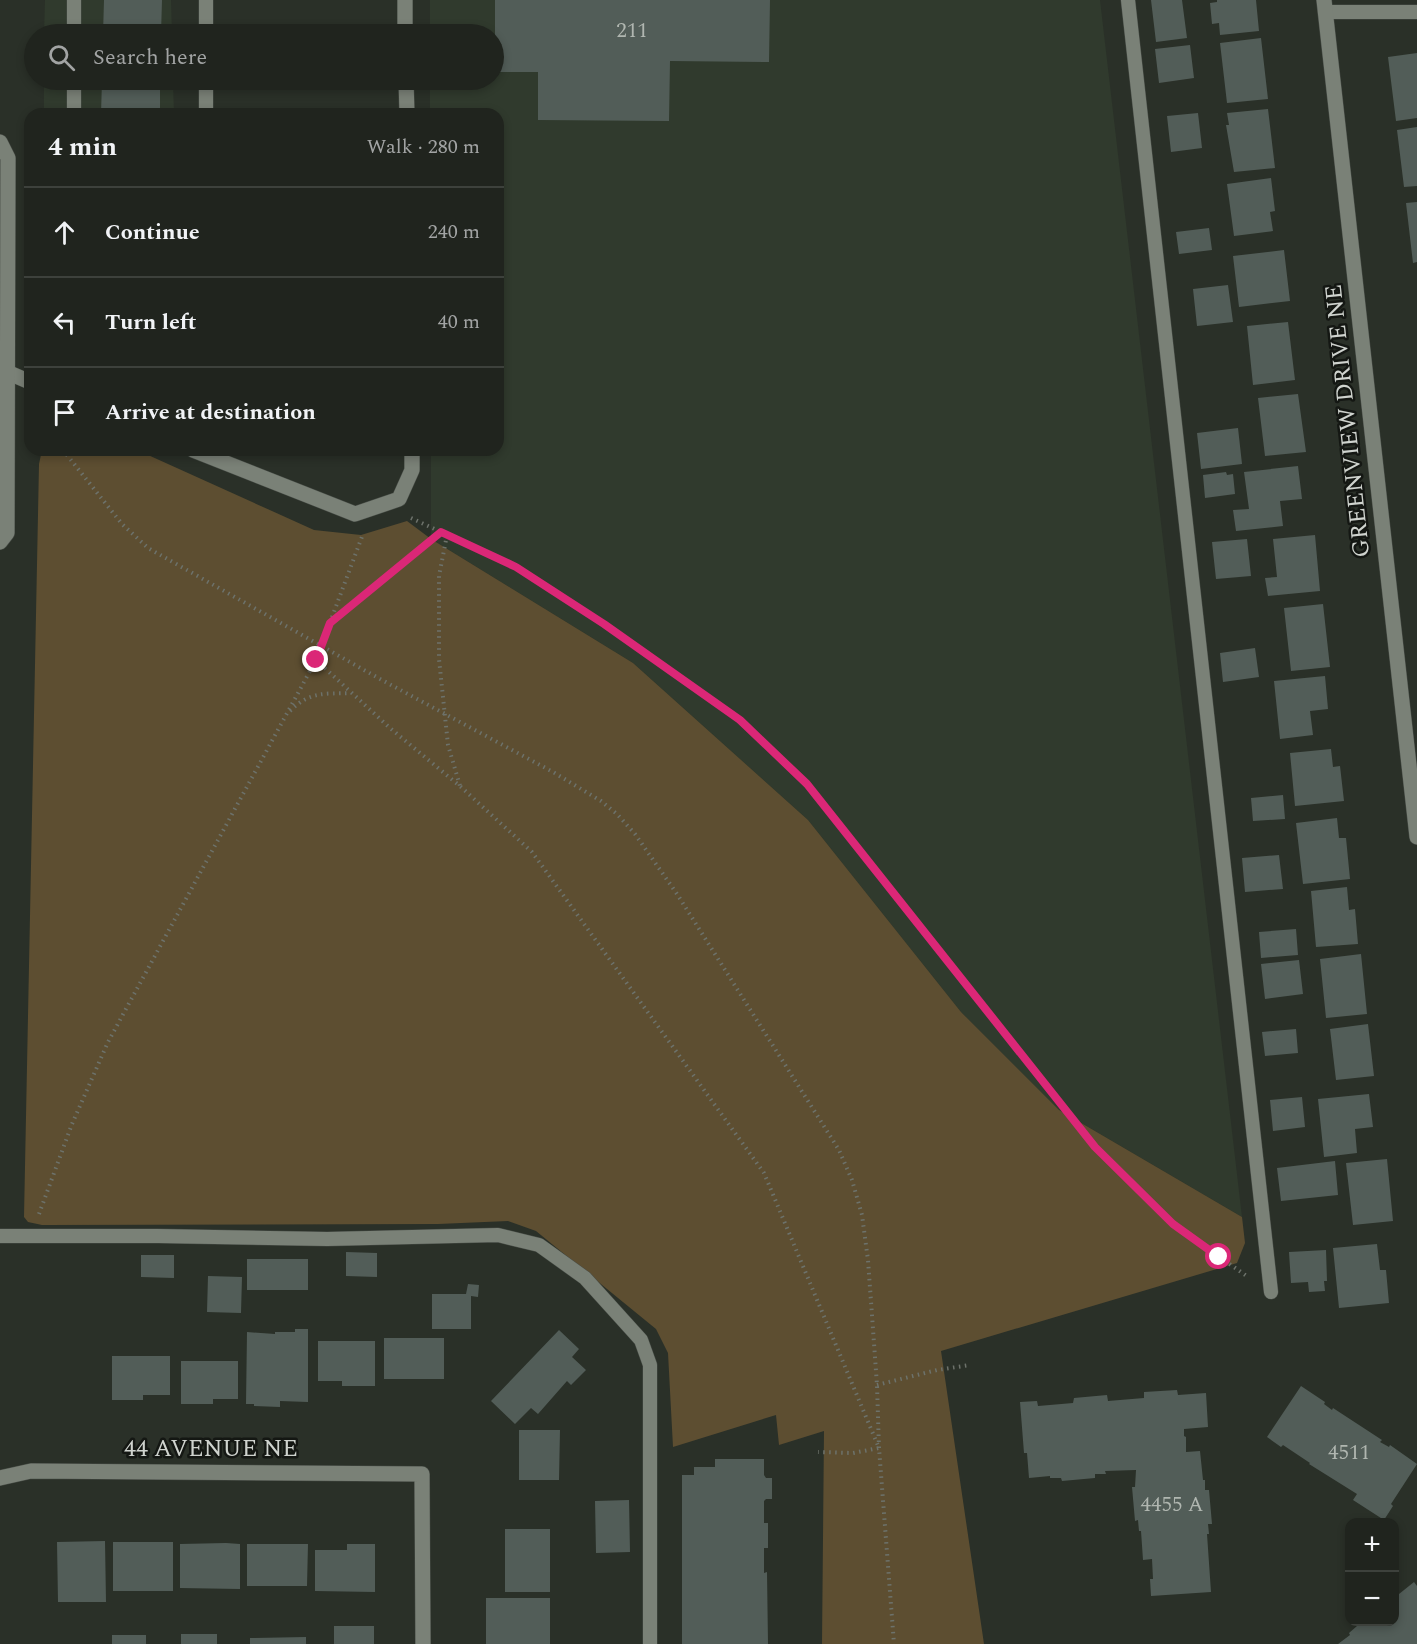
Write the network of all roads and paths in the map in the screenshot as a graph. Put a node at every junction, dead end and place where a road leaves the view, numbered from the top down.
1 (74, 0) edge
2 (206, 0) edge
3 (405, 0) edge
4 (1128, 0) edge
5 (1325, 6) edge
6 (1417, 12) edge
7 (74, 24) edge
8 (206, 24) edge
9 (405, 24) edge
10 (74, 90) edge
11 (206, 90) edge
12 (406, 90) edge
13 (74, 108) edge
14 (206, 108) edge
15 (406, 108) edge
16 (0, 142) edge
17 (4, 370) edge
18 (24, 379) edge
19 (68, 456) edge
20 (212, 456) edge
21 (412, 456) edge
22 (401, 507) junction
23 (365, 530) dead end
24 (441, 532) junction
25 (447, 535) junction
26 (0, 542) edge
27 (330, 623) junction
28 (322, 645) junction
29 (316, 660) junction
30 (351, 693) junction
31 (444, 712) junction
32 (287, 714) junction
33 (460, 788) junction
34 (1417, 837) edge
35 (0, 1236) edge
36 (17, 1236) junction
37 (1271, 1292) joint
38 (970, 1365) dead end
39 (877, 1385) junction
40 (879, 1448) junction
41 (818, 1452) dead end
42 (0, 1478) edge
43 (423, 1644) edge
44 (650, 1644) edge
45 (894, 1644) edge

1 - 7 lane
2 - 8 lane
3 - 9 street
4 - 37 lane
5 - 6 lane
5 - 34 street, GREENVIEW DRIVE NE
10 - 13 lane
11 - 14 lane
12 - 15 street
16 - 17 street
17 - 18 street
17 - 26 street
19 - 28 path
20 - 22 street
21 - 22 street
22 - 24 path
23 - 27 path
24 - 25 path
24 - 27 path
25 - 31 path
25 - 37 path
27 - 28 path
28 - 29 path
28 - 31 path
29 - 30 path
29 - 32 path
30 - 32 path
30 - 33 path
31 - 33 path
31 - 39 path
32 - 36 path
33 - 40 path
35 - 36 lane
36 - 44 lane
38 - 39 path
39 - 40 path
40 - 41 path
40 - 45 path
42 - 43 street, 44 AVENUE NE

